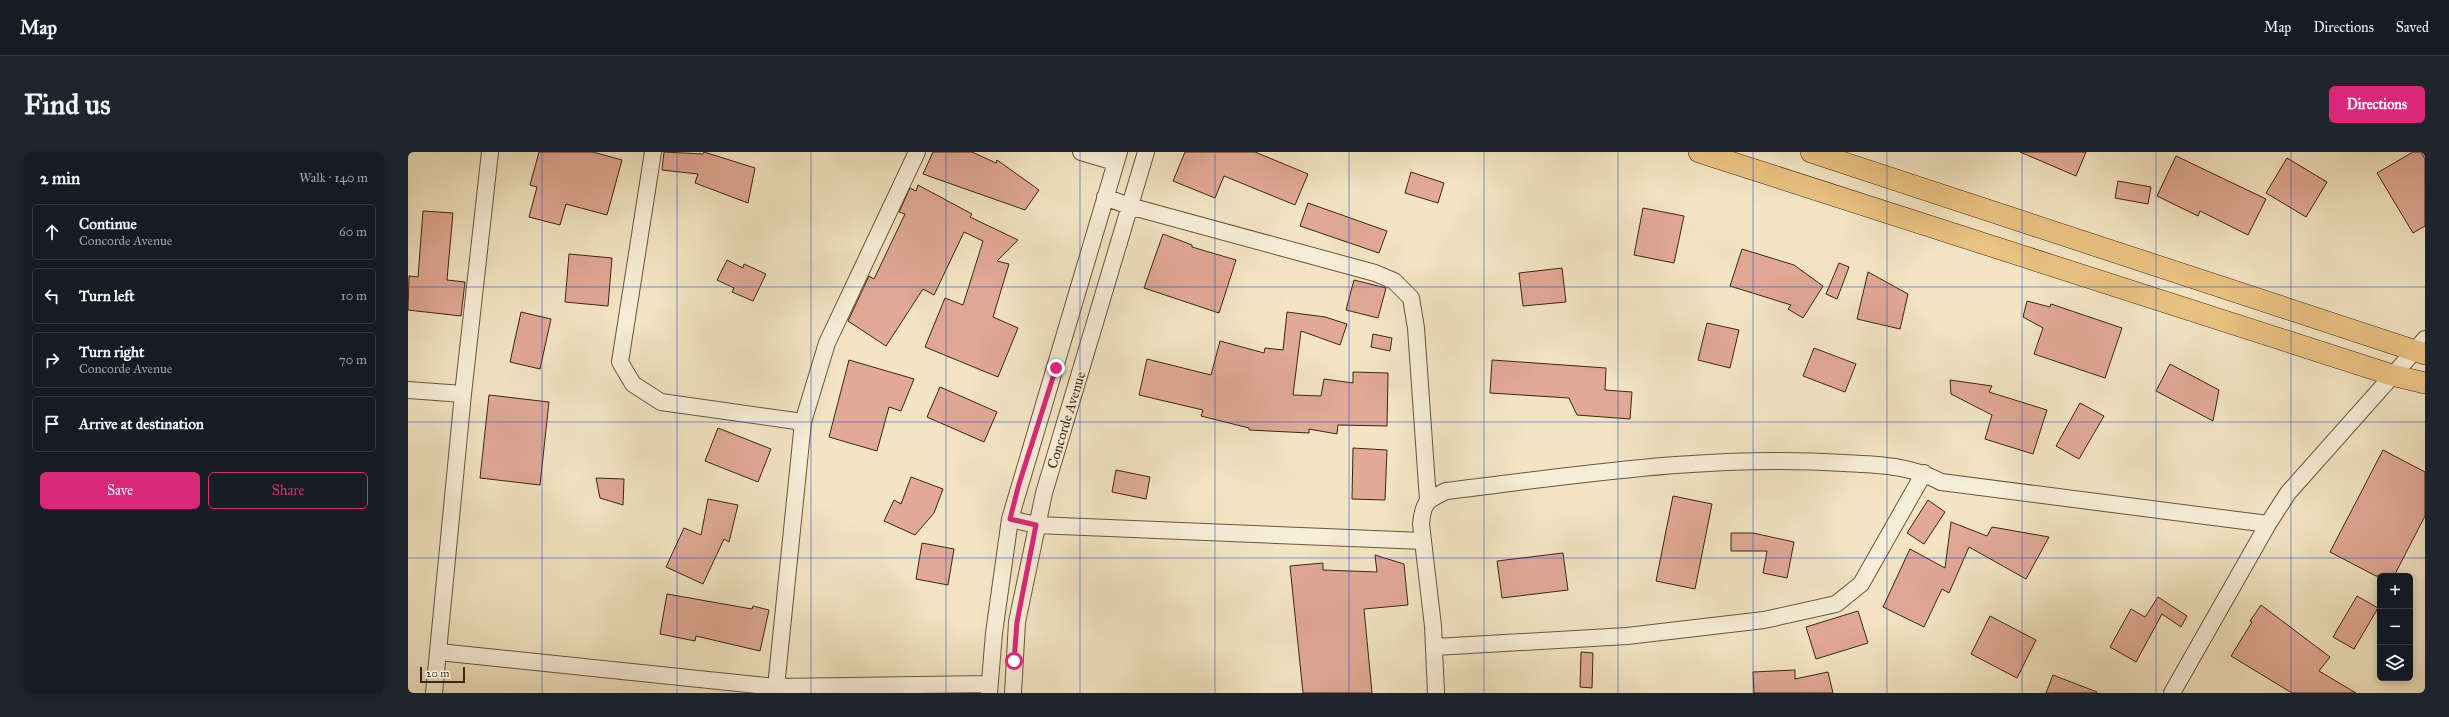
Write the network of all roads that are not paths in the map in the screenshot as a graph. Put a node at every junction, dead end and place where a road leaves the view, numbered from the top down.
1 (490, 152) edge
2 (653, 152) edge
3 (917, 152) edge
4 (1081, 152) edge
5 (1146, 152) edge
6 (1699, 152) edge
7 (1811, 152) edge
8 (1117, 157) edge
9 (1105, 197) junction
10 (1129, 206) junction
11 (2421, 348) edge
12 (2392, 375) junction
13 (2425, 383) edge
14 (408, 390) edge
15 (463, 394) junction
16 (803, 422) junction
17 (1924, 472) junction
18 (1428, 500) junction
19 (1010, 519) junction
20 (2268, 524) junction
21 (1036, 525) junction
22 (1423, 541) junction
23 (1435, 647) junction
24 (439, 652) junction
25 (776, 687) junction
26 (989, 688) edge
27 (434, 693) edge
28 (1013, 693) edge
29 (1436, 693) edge
30 (2172, 693) edge

1 - 15 street
2 - 16 street
3 - 16 street
4 - 8 street
5 - 10 street, Concorde Avenue
6 - 12 main road
7 - 11 main road
8 - 9 street, Concorde Avenue
9 - 10 street
9 - 19 street, Concorde Avenue
10 - 18 street
10 - 21 street, Concorde Avenue
11 - 12 street
12 - 13 main road
12 - 20 street
14 - 15 street
15 - 24 street
16 - 25 street
17 - 18 street
17 - 20 street
17 - 23 street
18 - 22 street
19 - 21 street
19 - 26 street, Concorde Avenue
20 - 30 street
21 - 22 street
21 - 28 street, Concorde Avenue
22 - 23 street
23 - 29 street
24 - 25 street
24 - 27 street
25 - 26 street

